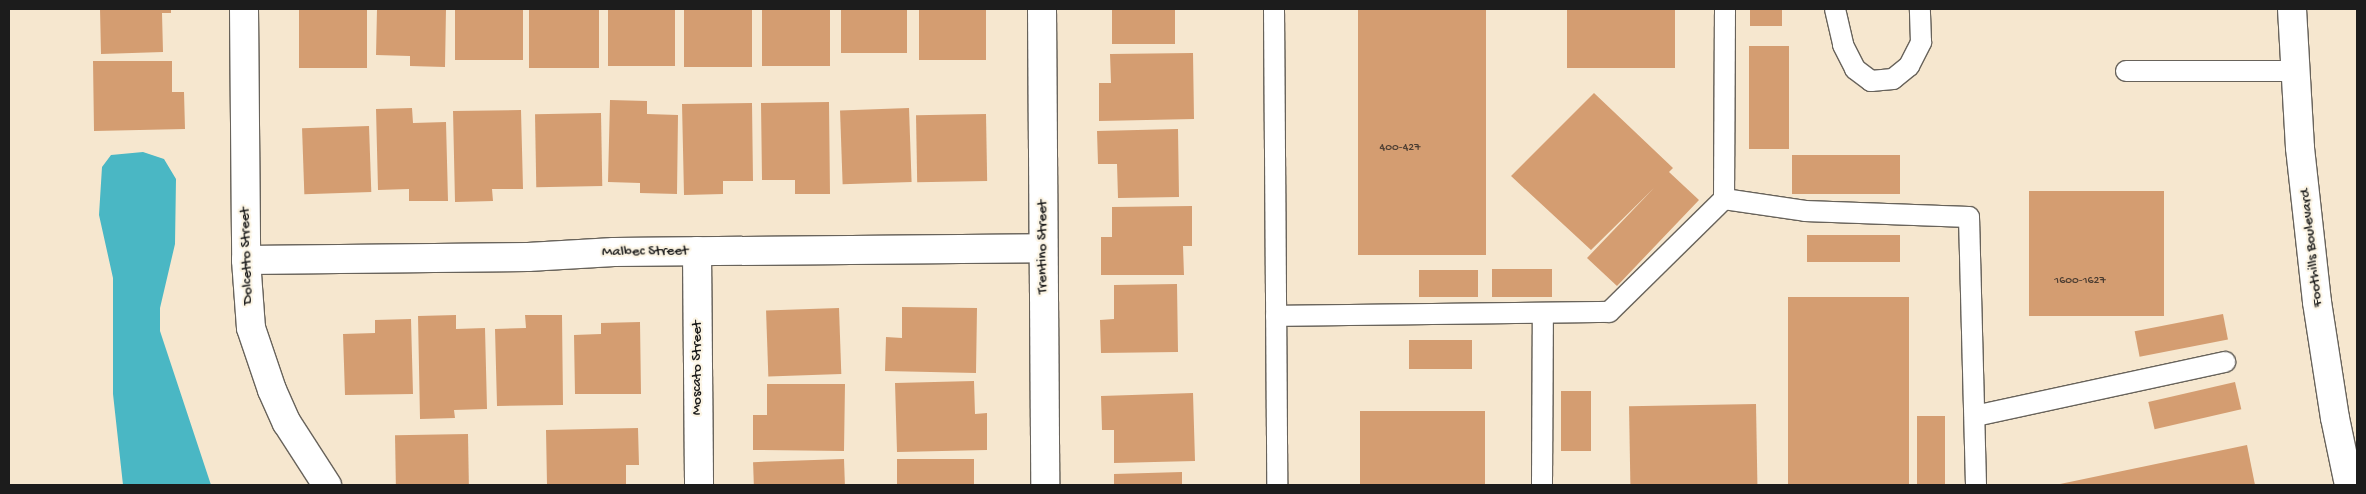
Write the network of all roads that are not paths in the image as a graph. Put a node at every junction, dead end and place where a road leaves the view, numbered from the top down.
1 (244, 9) edge
2 (1042, 9) edge
3 (1274, 9) edge
4 (1725, 9) edge
5 (1835, 9) edge
6 (1920, 9) edge
7 (2292, 9) edge
8 (2126, 71) dead end
9 (2296, 71) junction
10 (1724, 199) junction
11 (1043, 248) junction
12 (697, 251) junction
13 (246, 260) junction
14 (1544, 313) junction
15 (1276, 316) junction
16 (2225, 362) dead end
17 (1975, 416) junction
18 (327, 485) edge
19 (698, 485) edge
20 (1045, 485) edge
21 (1277, 485) edge
22 (1542, 485) edge
23 (1976, 485) edge
24 (2349, 485) edge

1 - 13 street, Dolcetto Street
2 - 11 street, Trentino Street
3 - 15 lane
4 - 10 lane
5 - 6 lane
7 - 9 street, Foothills Boulevard
8 - 9 lane
9 - 24 street, Foothills Boulevard
10 - 14 lane
10 - 17 lane
11 - 12 street, Malbec Street
11 - 20 street, Trentino Street
12 - 13 street, Malbec Street
12 - 19 street, Moscato Street
13 - 18 street, Dolcetto Street
14 - 15 lane
14 - 22 lane
15 - 21 lane
16 - 17 lane
17 - 23 lane

